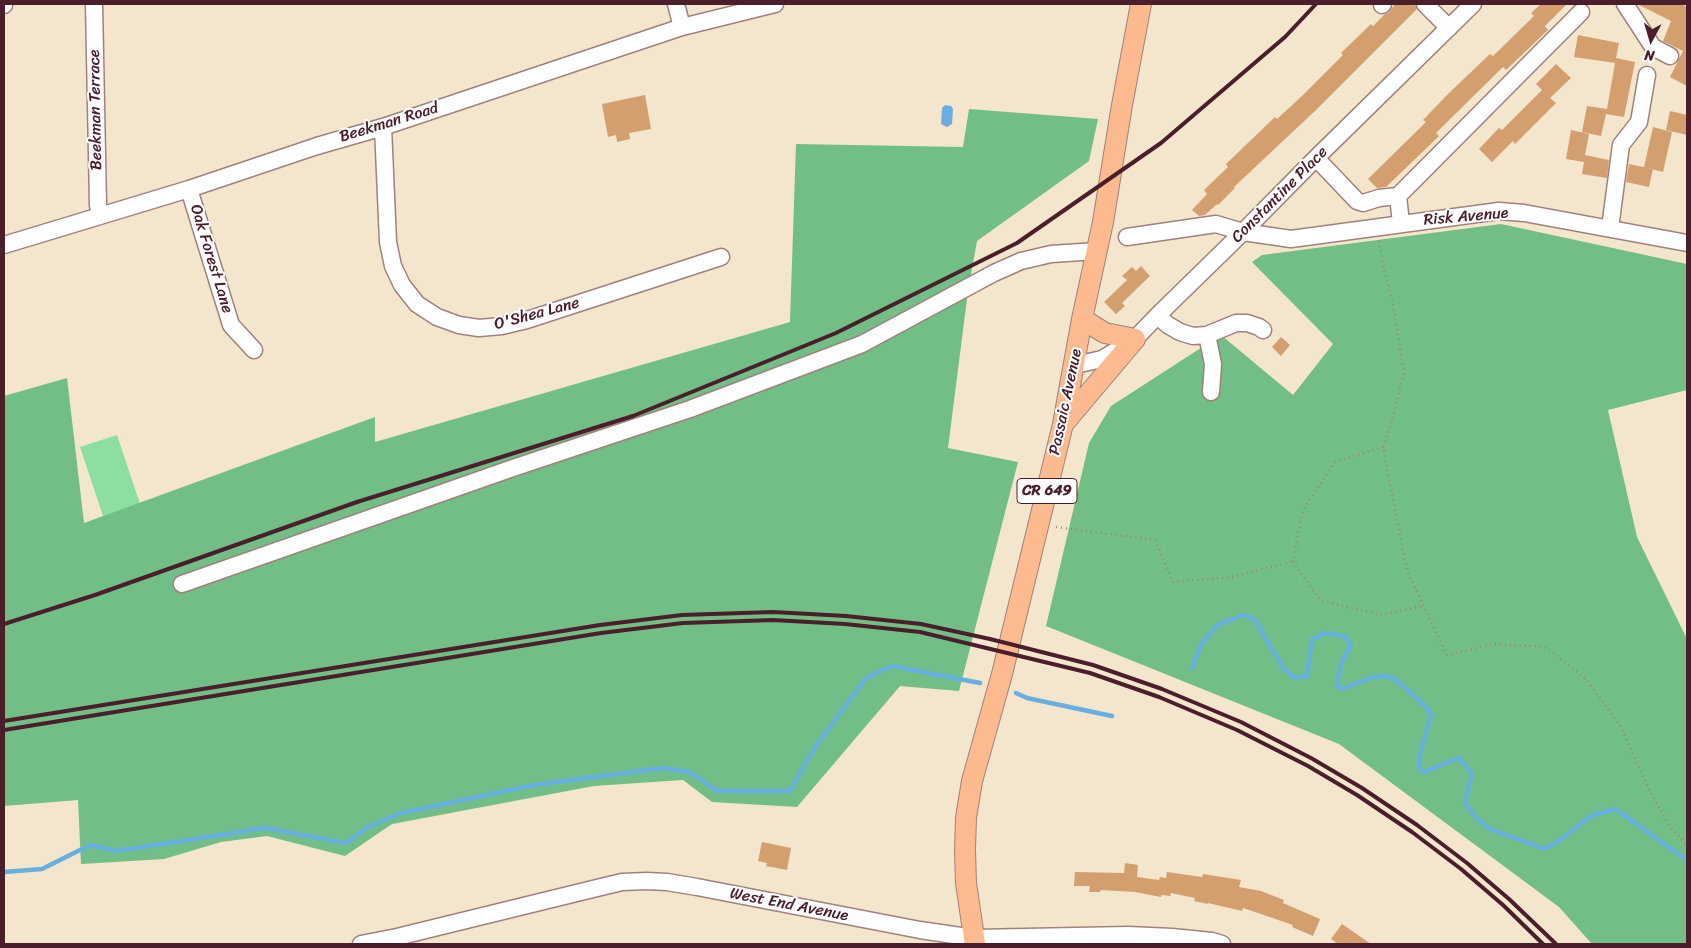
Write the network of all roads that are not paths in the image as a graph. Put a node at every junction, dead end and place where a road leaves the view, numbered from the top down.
1 (94, 4) edge
2 (676, 4) edge
3 (775, 4) edge
4 (1425, 4) edge
5 (1474, 4) edge
6 (1625, 4) edge
7 (1137, 5) edge
8 (1581, 12) dead end
9 (682, 27) junction
10 (1449, 28) junction
11 (1670, 56) dead end
12 (1647, 74) dead end
13 (383, 127) junction
14 (1316, 158) junction
15 (189, 188) junction
16 (1398, 196) junction
17 (100, 216) junction
18 (1401, 223) junction
19 (1610, 228) junction
20 (1244, 232) junction
21 (1127, 237) dead end
22 (1687, 243) edge
23 (4, 245) edge
24 (1097, 251) junction
25 (721, 257) dead end
26 (1157, 316) junction
27 (1082, 319) junction
28 (1263, 330) dead end
29 (1207, 335) junction
30 (1135, 339) junction
31 (254, 350) dead end
32 (1075, 365) junction
33 (1211, 392) dead end
34 (1063, 424) junction
35 (182, 584) dead end
36 (975, 941) edge
37 (361, 944) edge
38 (1222, 944) edge

1 - 17 street, Beekman Terrace
2 - 9 street
3 - 9 street, Beekman Road
4 - 10 street
5 - 10 street, Constantine Place
6 - 11 street
7 - 24 main road, Passaic Avenue
8 - 16 street
9 - 13 street, Beekman Road
10 - 14 street, Constantine Place
12 - 19 street
13 - 15 street, Beekman Road
13 - 25 street, O'Shea Lane
14 - 16 street
14 - 20 street, Constantine Place
15 - 17 street, Beekman Road
15 - 31 street, Oak Forest Lane
16 - 18 street
17 - 23 street, Beekman Road
18 - 19 street, Risk Avenue
18 - 20 street, Risk Avenue
19 - 22 street, Risk Avenue
20 - 21 street, Risk Avenue
20 - 26 street, Constantine Place
24 - 27 main road, Passaic Avenue
24 - 35 street
26 - 29 street
26 - 30 street, Constantine Place
27 - 30 main road
27 - 32 main road, Passaic Avenue
28 - 29 street
29 - 33 street
30 - 32 street, Constantine Place
30 - 34 main road
32 - 34 main road, Passaic Avenue / CR 649
34 - 36 main road, Passaic Avenue / CR 649
36 - 37 street, West End Avenue
36 - 38 street, West End Avenue

